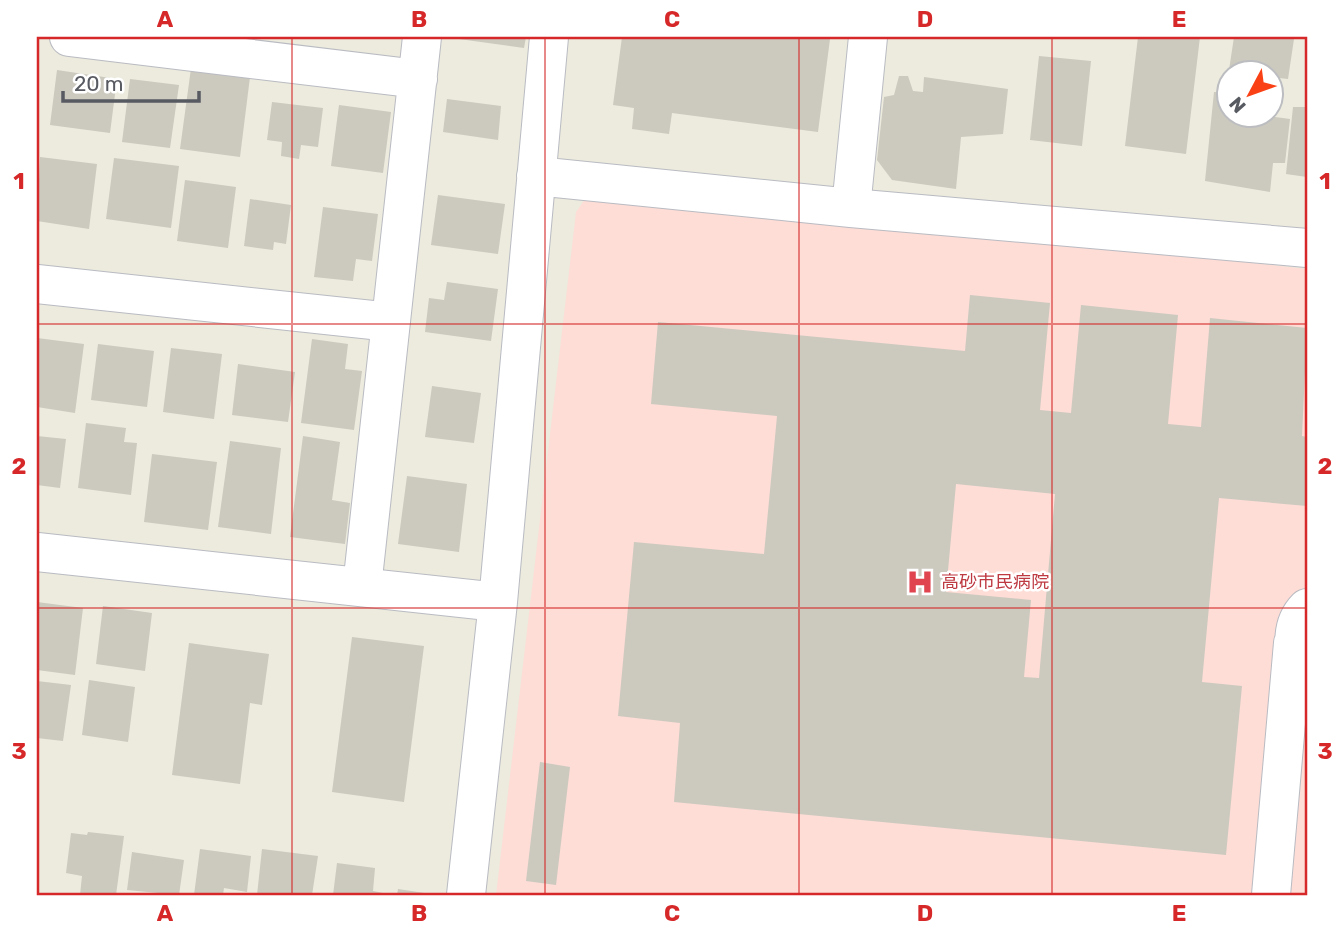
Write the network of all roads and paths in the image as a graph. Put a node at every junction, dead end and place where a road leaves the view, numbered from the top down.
1 (69, 37) edge
2 (422, 37) edge
3 (549, 37) edge
4 (868, 37) edge
5 (418, 79) junction
6 (536, 176) junction
7 (851, 208) junction
8 (1307, 248) edge
9 (37, 284) edge
10 (391, 322) junction
11 (37, 552) edge
12 (362, 587) junction
13 (498, 602) junction
14 (1307, 608) edge
15 (1293, 643) junction
16 (1307, 682) edge
17 (1294, 760) edge
18 (466, 895) edge
19 (1271, 895) edge

1 - 5 street
2 - 5 street
3 - 6 street
4 - 7 street
5 - 10 street
6 - 7 street
6 - 13 street
7 - 8 street
9 - 10 street
10 - 12 street
11 - 12 street
12 - 13 street
13 - 18 street
14 - 15 street
15 - 16 street
15 - 17 street
17 - 19 street

